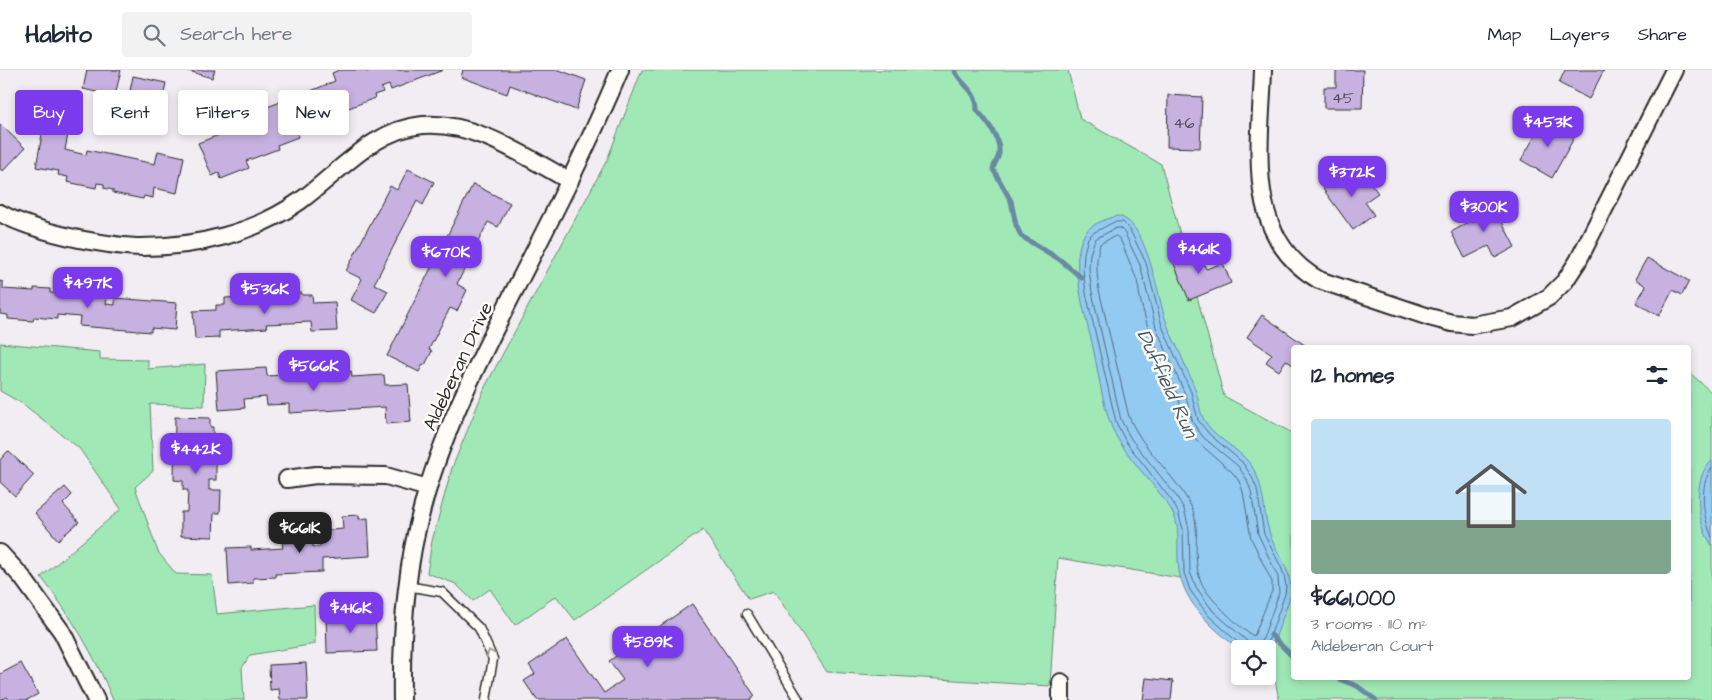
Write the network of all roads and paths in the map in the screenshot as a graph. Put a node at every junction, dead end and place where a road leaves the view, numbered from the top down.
1 (620, 70) edge
2 (1263, 70) edge
3 (1674, 70) edge
4 (570, 180) junction
5 (0, 213) edge
6 (287, 479) dead end
7 (428, 488) junction
8 (0, 553) edge
9 (407, 586) junction
10 (747, 614) dead end
11 (1061, 682) dead end
12 (96, 700) edge
13 (402, 700) edge
14 (486, 700) edge
15 (799, 700) edge
16 (1061, 700) edge

1 - 4 street, Aldeberan Drive
2 - 3 street
4 - 5 street
4 - 7 street, Aldeberan Drive
6 - 7 street
7 - 9 street, Aldeberan Drive
8 - 12 street
9 - 13 street, Aldeberan Drive
14 -> 9 lane
10 - 15 lane
11 - 16 street

